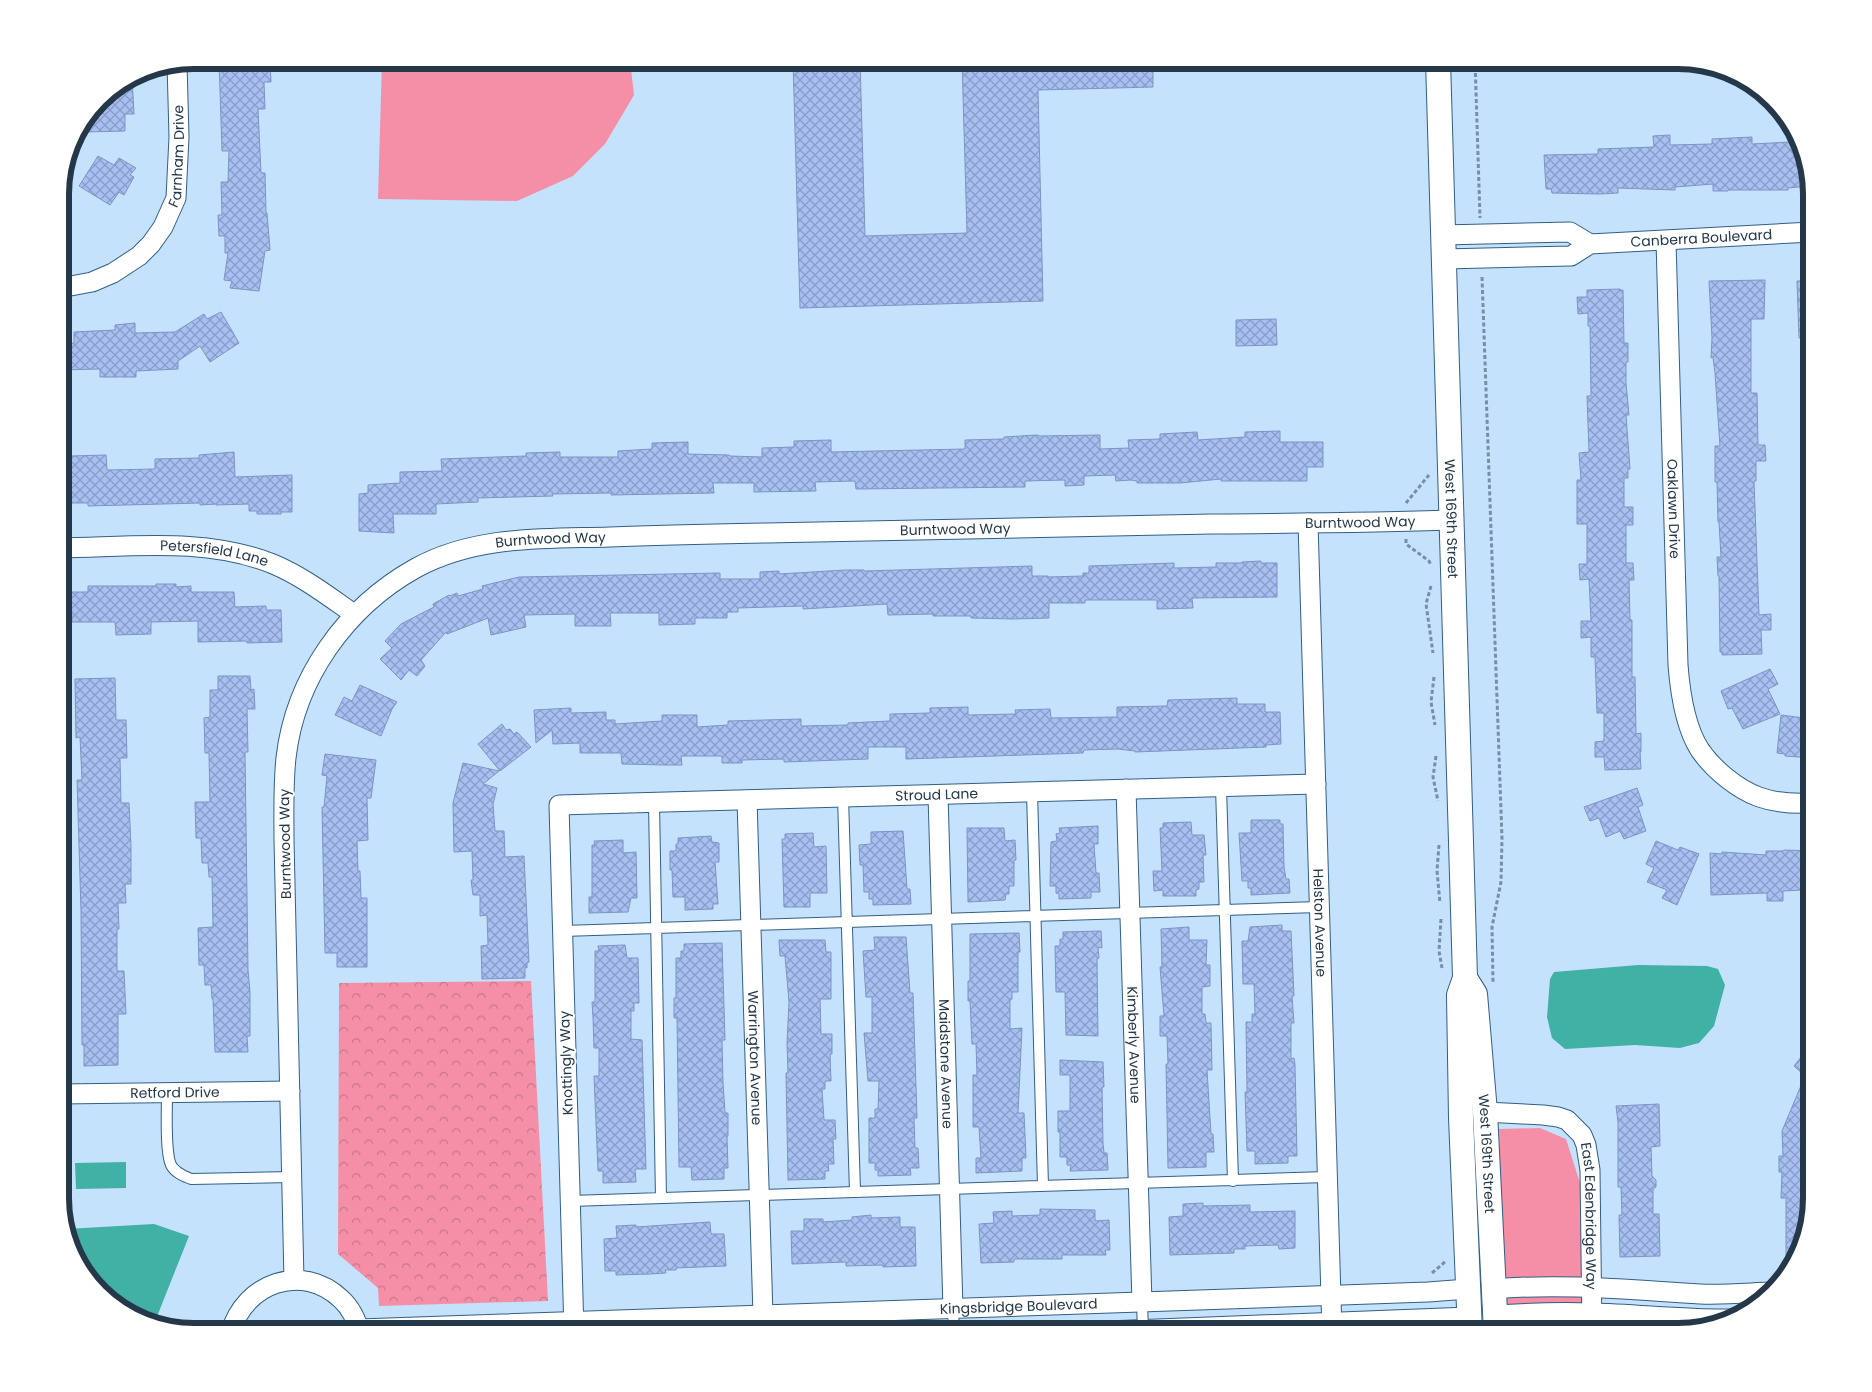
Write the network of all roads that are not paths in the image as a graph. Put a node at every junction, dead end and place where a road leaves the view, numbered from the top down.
1 (1438, 69) edge
2 (176, 70) edge
3 (1803, 232) edge
4 (1443, 236) junction
5 (1666, 240) junction
6 (1590, 244) junction
7 (1444, 260) junction
8 (69, 286) edge
9 (1451, 520) junction
10 (1308, 522) junction
11 (69, 548) edge
12 (354, 614) junction
13 (1316, 784) junction
14 (1221, 787) junction
15 (1126, 789) junction
16 (1032, 792) junction
17 (938, 795) junction
18 (843, 797) junction
19 (748, 800) junction
20 (654, 803) junction
21 (1803, 804) edge
22 (559, 806) joint
23 (1319, 907) junction
24 (1225, 910) junction
25 (1130, 913) junction
26 (1036, 916) junction
27 (942, 919) junction
28 (847, 922) junction
29 (752, 925) junction
30 (656, 928) junction
31 (563, 931) junction
32 (1454, 977) junction
33 (290, 1091) junction
34 (167, 1092) junction
35 (69, 1094) edge
36 (1485, 1112) junction
37 (292, 1177) junction
38 (1327, 1178) junction
39 (1233, 1180) junction
40 (1138, 1183) junction
41 (1043, 1186) junction
42 (950, 1189) junction
43 (855, 1192) junction
44 (760, 1195) junction
45 (662, 1198) junction
46 (570, 1201) junction
47 (294, 1280) junction
48 (1592, 1287) junction
49 (1481, 1289) junction
50 (1760, 1292) edge
51 (1331, 1296) junction
52 (1142, 1302) junction
53 (953, 1308) junction
54 (1592, 1313) junction
55 (1706, 1320) edge
56 (1482, 1321) edge
57 (234, 1323) edge
58 (356, 1323) edge
59 (574, 1323) edge
60 (764, 1323) edge
61 (954, 1323) edge
62 (1143, 1323) edge
63 (1332, 1323) edge
64 (1432, 1323) edge
65 (1592, 1323) edge

1 - 4 street, West 169th Street
2 - 8 street, Farnham Drive
3 - 5 street, Canberra Boulevard
4 - 6 street
4 - 7 street, West 169th Street
5 - 6 street, Canberra Boulevard
5 - 21 street, Oaklawn Drive
6 - 7 street, Canberra Boulevard
7 - 9 street, West 169th Street
9 - 10 street, Burntwood Way
9 - 32 street, West 169th Street
10 - 12 street, Burntwood Way
10 - 13 street, Helston Avenue
11 - 12 street, Petersfield Lane
12 - 33 street, Burntwood Way
13 - 14 street, Stroud Lane
13 - 23 street, Helston Avenue
14 - 15 street, Stroud Lane
14 - 24 lane
15 - 16 street, Stroud Lane
15 - 25 street, Kimberly Avenue
16 - 17 street, Stroud Lane
16 - 26 lane
17 - 18 street, Stroud Lane
17 - 27 street, Maidstone Avenue
18 - 19 street, Stroud Lane
18 - 28 lane
19 - 20 street, Stroud Lane
19 - 29 street, Warrington Avenue
20 - 22 street, Stroud Lane
20 - 30 lane
22 - 31 street, Knottingly Way
23 - 24 lane
23 - 38 street, Helston Avenue
24 - 25 lane
24 - 39 lane
25 - 26 lane
25 - 40 street, Kimberly Avenue
26 - 27 lane
26 - 41 lane
27 - 28 lane
27 - 42 street, Maidstone Avenue
28 - 29 lane
28 - 43 lane
29 - 30 lane
29 - 44 street, Warrington Avenue
30 - 31 lane
30 - 45 lane
31 - 46 street, Knottingly Way
32 - 36 street, West 169th Street
32 - 49 street, West 169th Street
33 - 34 street, Retford Drive
33 - 37 street, Burntwood Way
34 - 35 street, Retford Drive
34 - 37 lane
36 - 48 street, East Edenbridge Way
36 - 49 street, West 169th Street
37 - 47 street, Burntwood Way
38 - 39 lane
38 - 51 street, Helston Avenue
39 - 40 lane
40 - 41 lane
40 - 52 street, Kimberly Avenue
41 - 42 lane
42 - 43 lane
42 - 53 street, Maidstone Avenue
43 - 44 lane
44 - 45 lane
44 - 60 street, Warrington Avenue
45 - 46 lane
46 - 59 street, Knottingly Way
47 - 57 street
47 - 58 street
48 - 49 street, Kingsbridge Boulevard
48 - 50 street, Kingsbridge Boulevard
48 - 54 street, East Edenbridge Way
49 - 51 street, Kingsbridge Boulevard
49 - 56 street, West 169th Street
51 - 52 street, Kingsbridge Boulevard
51 - 63 street, Helston Avenue
52 - 53 street, Kingsbridge Boulevard
52 - 62 lane
53 - 60 street, Kingsbridge Boulevard
53 - 61 lane, Maidstone Avenue
54 - 55 street, Kingsbridge Boulevard
54 - 56 street, Kingsbridge Boulevard
54 - 65 street, East Edenbridge Way
56 - 64 street, Kingsbridge Boulevard

